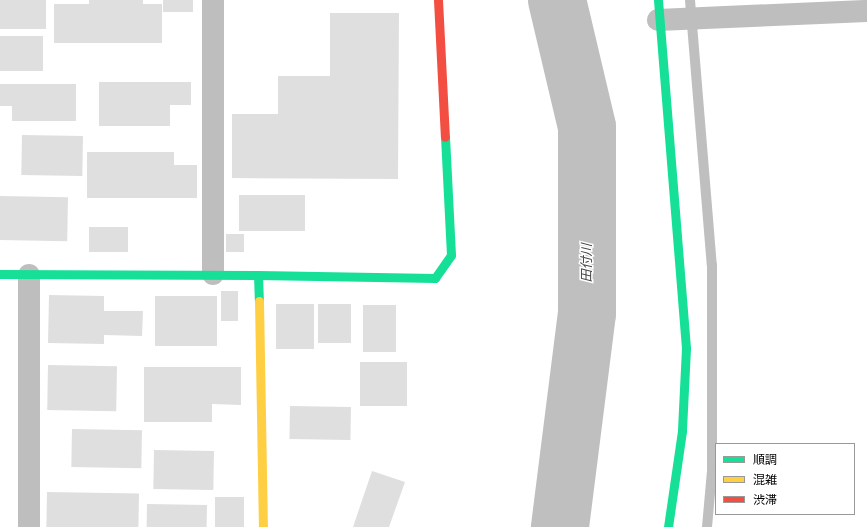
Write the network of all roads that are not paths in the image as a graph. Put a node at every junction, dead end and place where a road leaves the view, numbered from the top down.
1 (213, 0) edge
2 (438, 0) edge
3 (658, 10) edge
4 (867, 11) edge
5 (0, 274) edge
6 (213, 274) junction
7 (29, 275) junction
8 (258, 275) junction
9 (29, 527) edge
10 (262, 527) edge
11 (668, 527) edge

1 - 6 street
2 - 8 street
3 - 4 street
3 - 11 street
5 - 7 street
6 - 7 street
6 - 8 street
7 - 9 street
8 - 10 street

